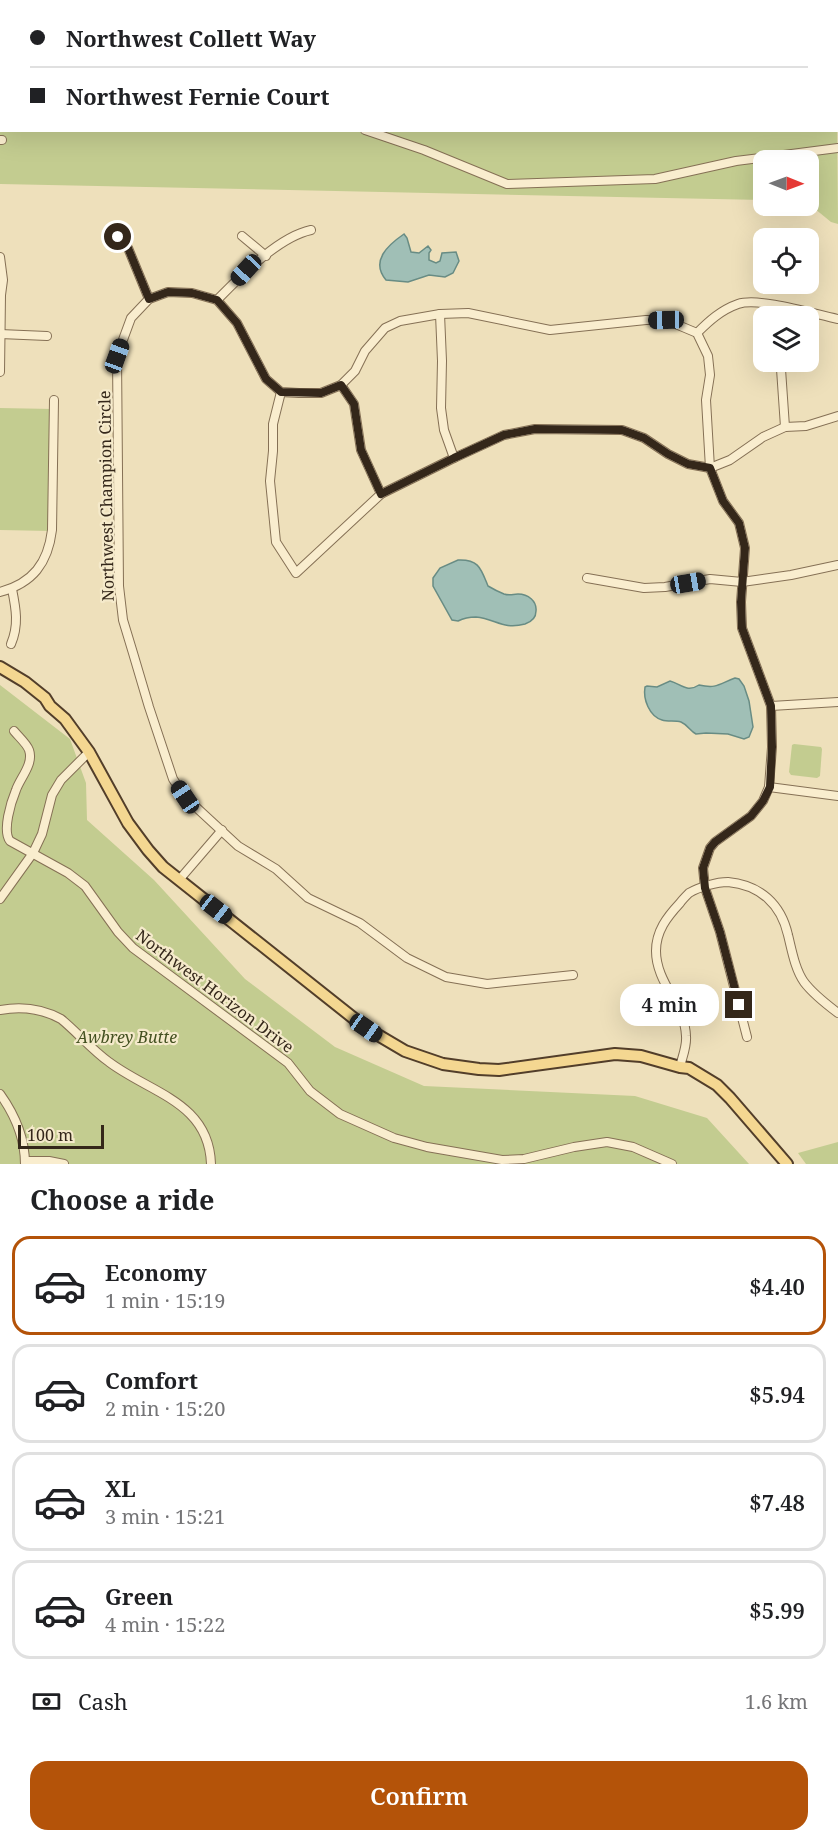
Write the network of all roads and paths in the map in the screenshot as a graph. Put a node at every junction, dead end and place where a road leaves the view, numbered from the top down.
1 (371, 132) edge
2 (838, 148) edge
3 (310, 230) dead end
4 (242, 236) dead end
5 (118, 237) dead end
6 (266, 256) junction
7 (0, 257) edge
8 (149, 299) junction
9 (217, 300) junction
10 (772, 306) edge
11 (440, 314) junction
12 (819, 316) edge
13 (838, 319) edge
14 (697, 333) junction
15 (0, 334) edge
16 (46, 336) dead end
17 (0, 372) edge
18 (781, 372) edge
19 (341, 385) junction
20 (281, 392) junction
21 (54, 400) dead end
22 (838, 416) edge
23 (785, 427) junction
24 (454, 458) junction
25 (710, 468) junction
26 (381, 494) junction
27 (838, 565) edge
28 (587, 578) dead end
29 (742, 582) junction
30 (12, 589) junction
31 (0, 592) edge
32 (11, 644) dead end
33 (0, 667) edge
34 (0, 675) edge
35 (838, 702) edge
36 (50, 705) junction
37 (771, 706) junction
38 (14, 732) dead end
39 (89, 752) junction
40 (770, 787) junction
41 (838, 796) edge
42 (222, 830) junction
43 (33, 853) junction
44 (178, 880) junction
45 (705, 888) junction
46 (0, 899) edge
47 (573, 975) dead end
48 (0, 1010) edge
49 (838, 1013) edge
50 (747, 1037) dead end
51 (680, 1067) junction
52 (0, 1094) edge
53 (25, 1163) edge
54 (64, 1164) edge
55 (211, 1164) edge
56 (672, 1164) edge
57 (778, 1164) edge
58 (787, 1164) edge

1 - 2 street
3 - 6 street
4 - 6 street
5 - 8 street
6 - 9 street
7 - 15 street
8 - 9 street
8 - 42 street, Northwest Champion Circle
9 - 20 street
10 - 14 street
11 - 14 street
11 - 19 street
11 - 24 street
12 - 13 street
14 - 25 street
15 - 16 street
15 - 17 street
18 - 23 street
19 - 20 street
19 - 26 street
20 - 26 street
21 - 30 street
22 - 23 street
23 - 25 street
24 - 25 street
24 - 26 street
25 - 29 street
27 - 29 street
28 - 29 street
29 - 37 street
30 - 31 street
30 - 32 street
33 - 36 main road
34 - 36 main road
35 - 37 street
36 - 39 main road
37 - 40 street
38 - 43 street, Northwest Horizon Drive
39 - 43 street
39 - 44 main road
40 - 41 street
40 - 45 street
42 - 44 street
42 - 47 street, Northwest Champion Circle
43 - 46 street
43 - 56 street, Northwest Horizon Drive
44 - 51 main road
45 - 49 street
45 - 50 street
45 - 51 street
48 - 55 street
51 - 57 main road
51 - 58 main road
52 - 53 street
53 - 54 street

